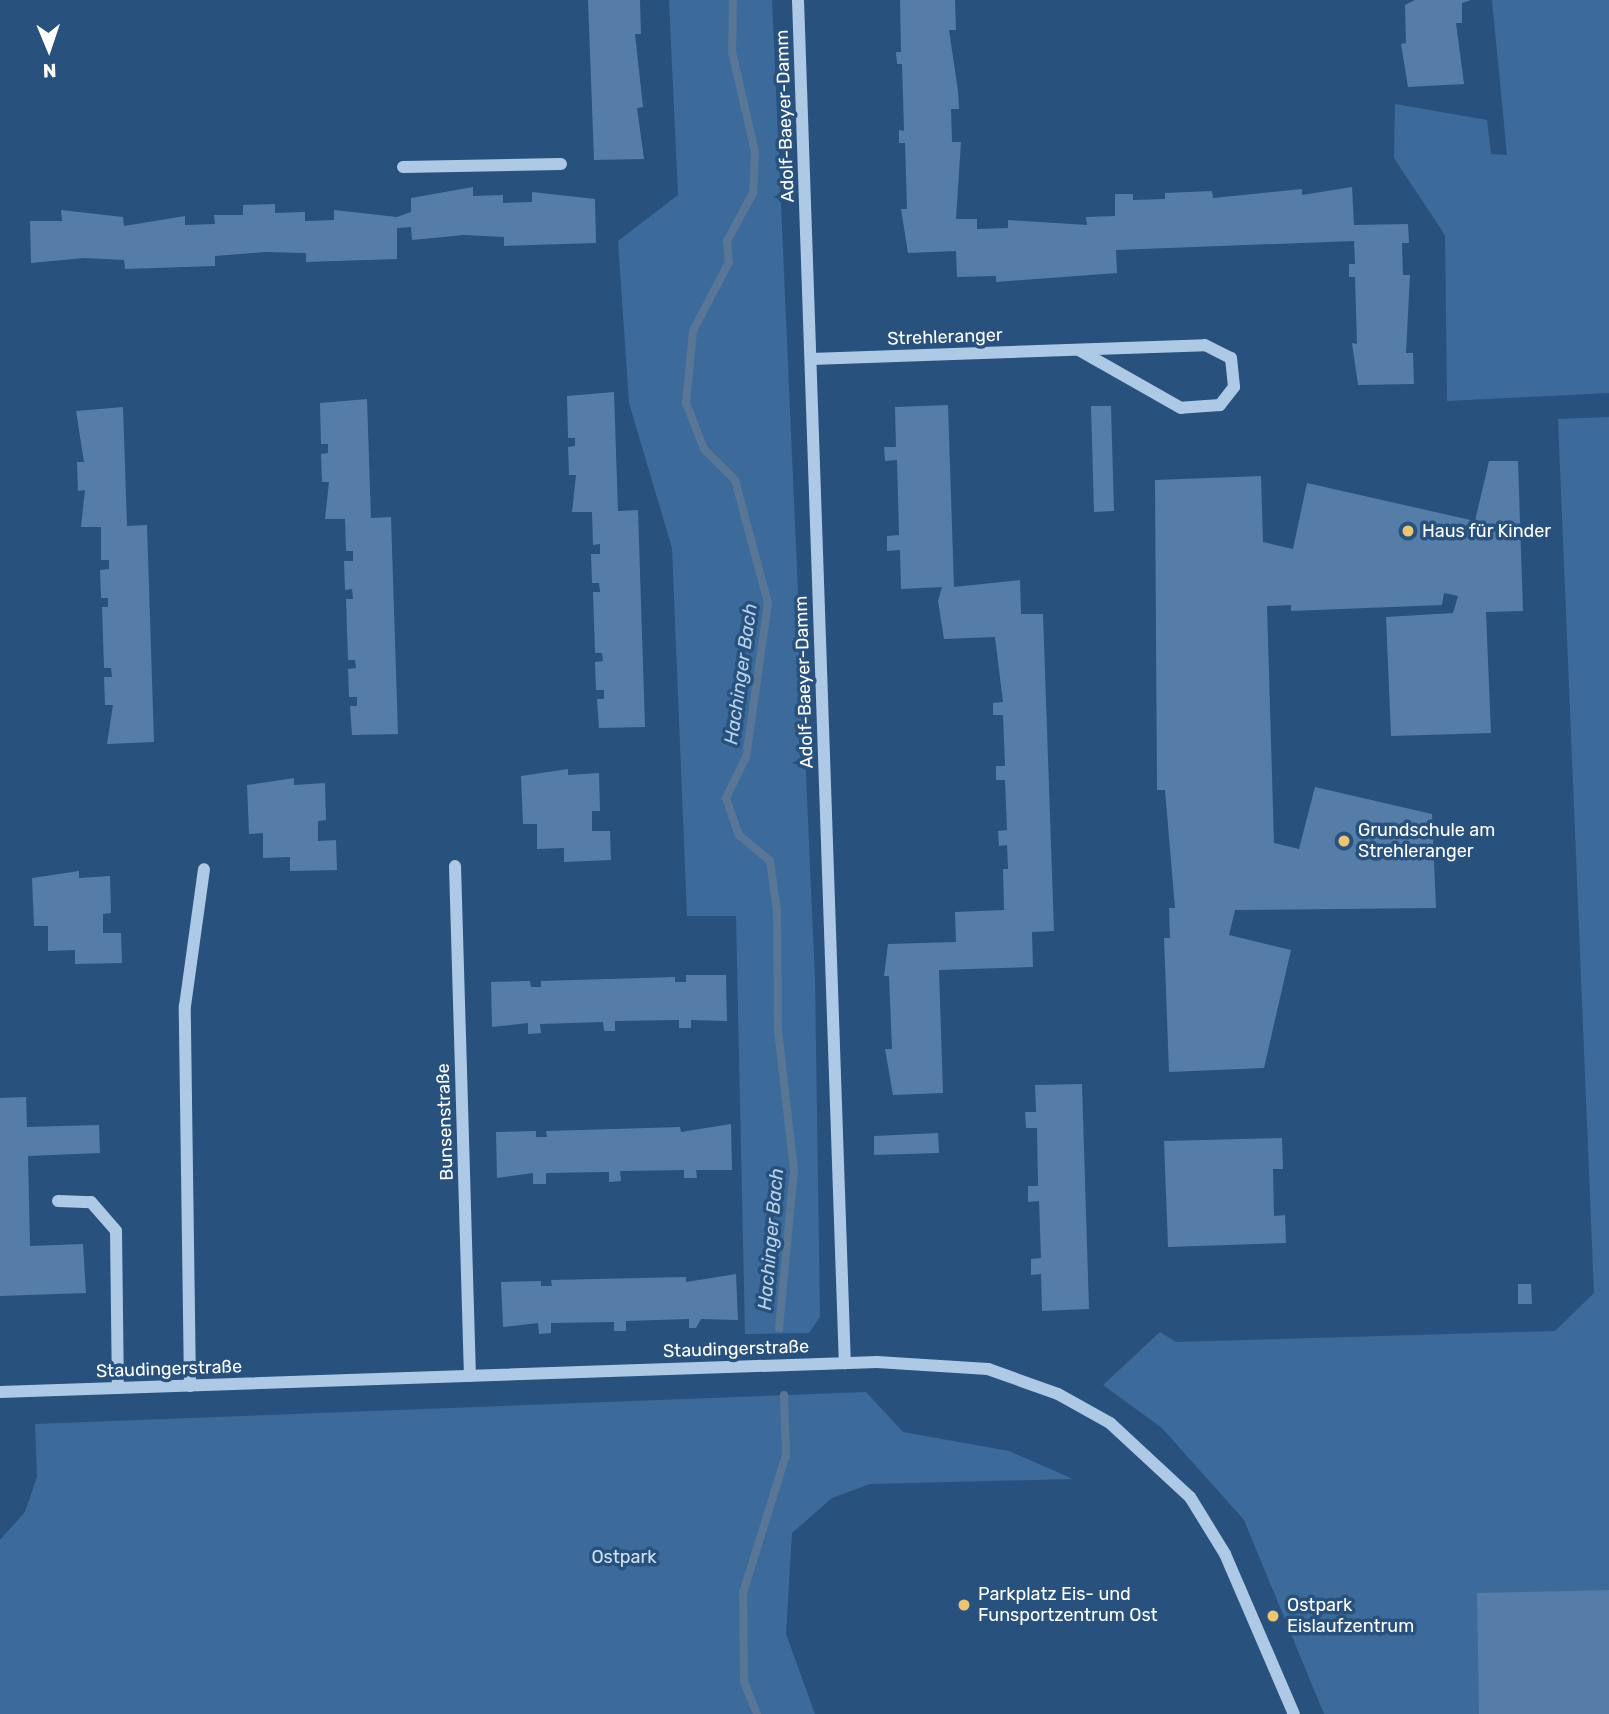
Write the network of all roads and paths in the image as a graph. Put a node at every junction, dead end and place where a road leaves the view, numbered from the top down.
1 (799, 0) edge
2 (561, 164) dead end
3 (403, 167) dead end
4 (1080, 350) junction
5 (811, 359) junction
6 (455, 866) dead end
7 (204, 869) dead end
8 (58, 1201) dead end
9 (845, 1363) junction
10 (470, 1376) junction
11 (190, 1386) junction
12 (118, 1388) junction
13 (0, 1392) edge
14 (1294, 1714) edge

1 - 5 street, Adolf-Baeyer-Damm
2 - 3 street
4 - 4 street, Strehleranger
4 - 5 street, Strehleranger
5 - 9 street, Adolf-Baeyer-Damm
6 - 10 street, Bunsenstraße
7 - 11 street
8 - 12 street
9 - 10 street, Staudingerstraße
9 - 14 street, Staudingerstraße
10 - 11 street, Staudingerstraße
11 - 12 street, Staudingerstraße
12 - 13 street, Staudingerstraße

